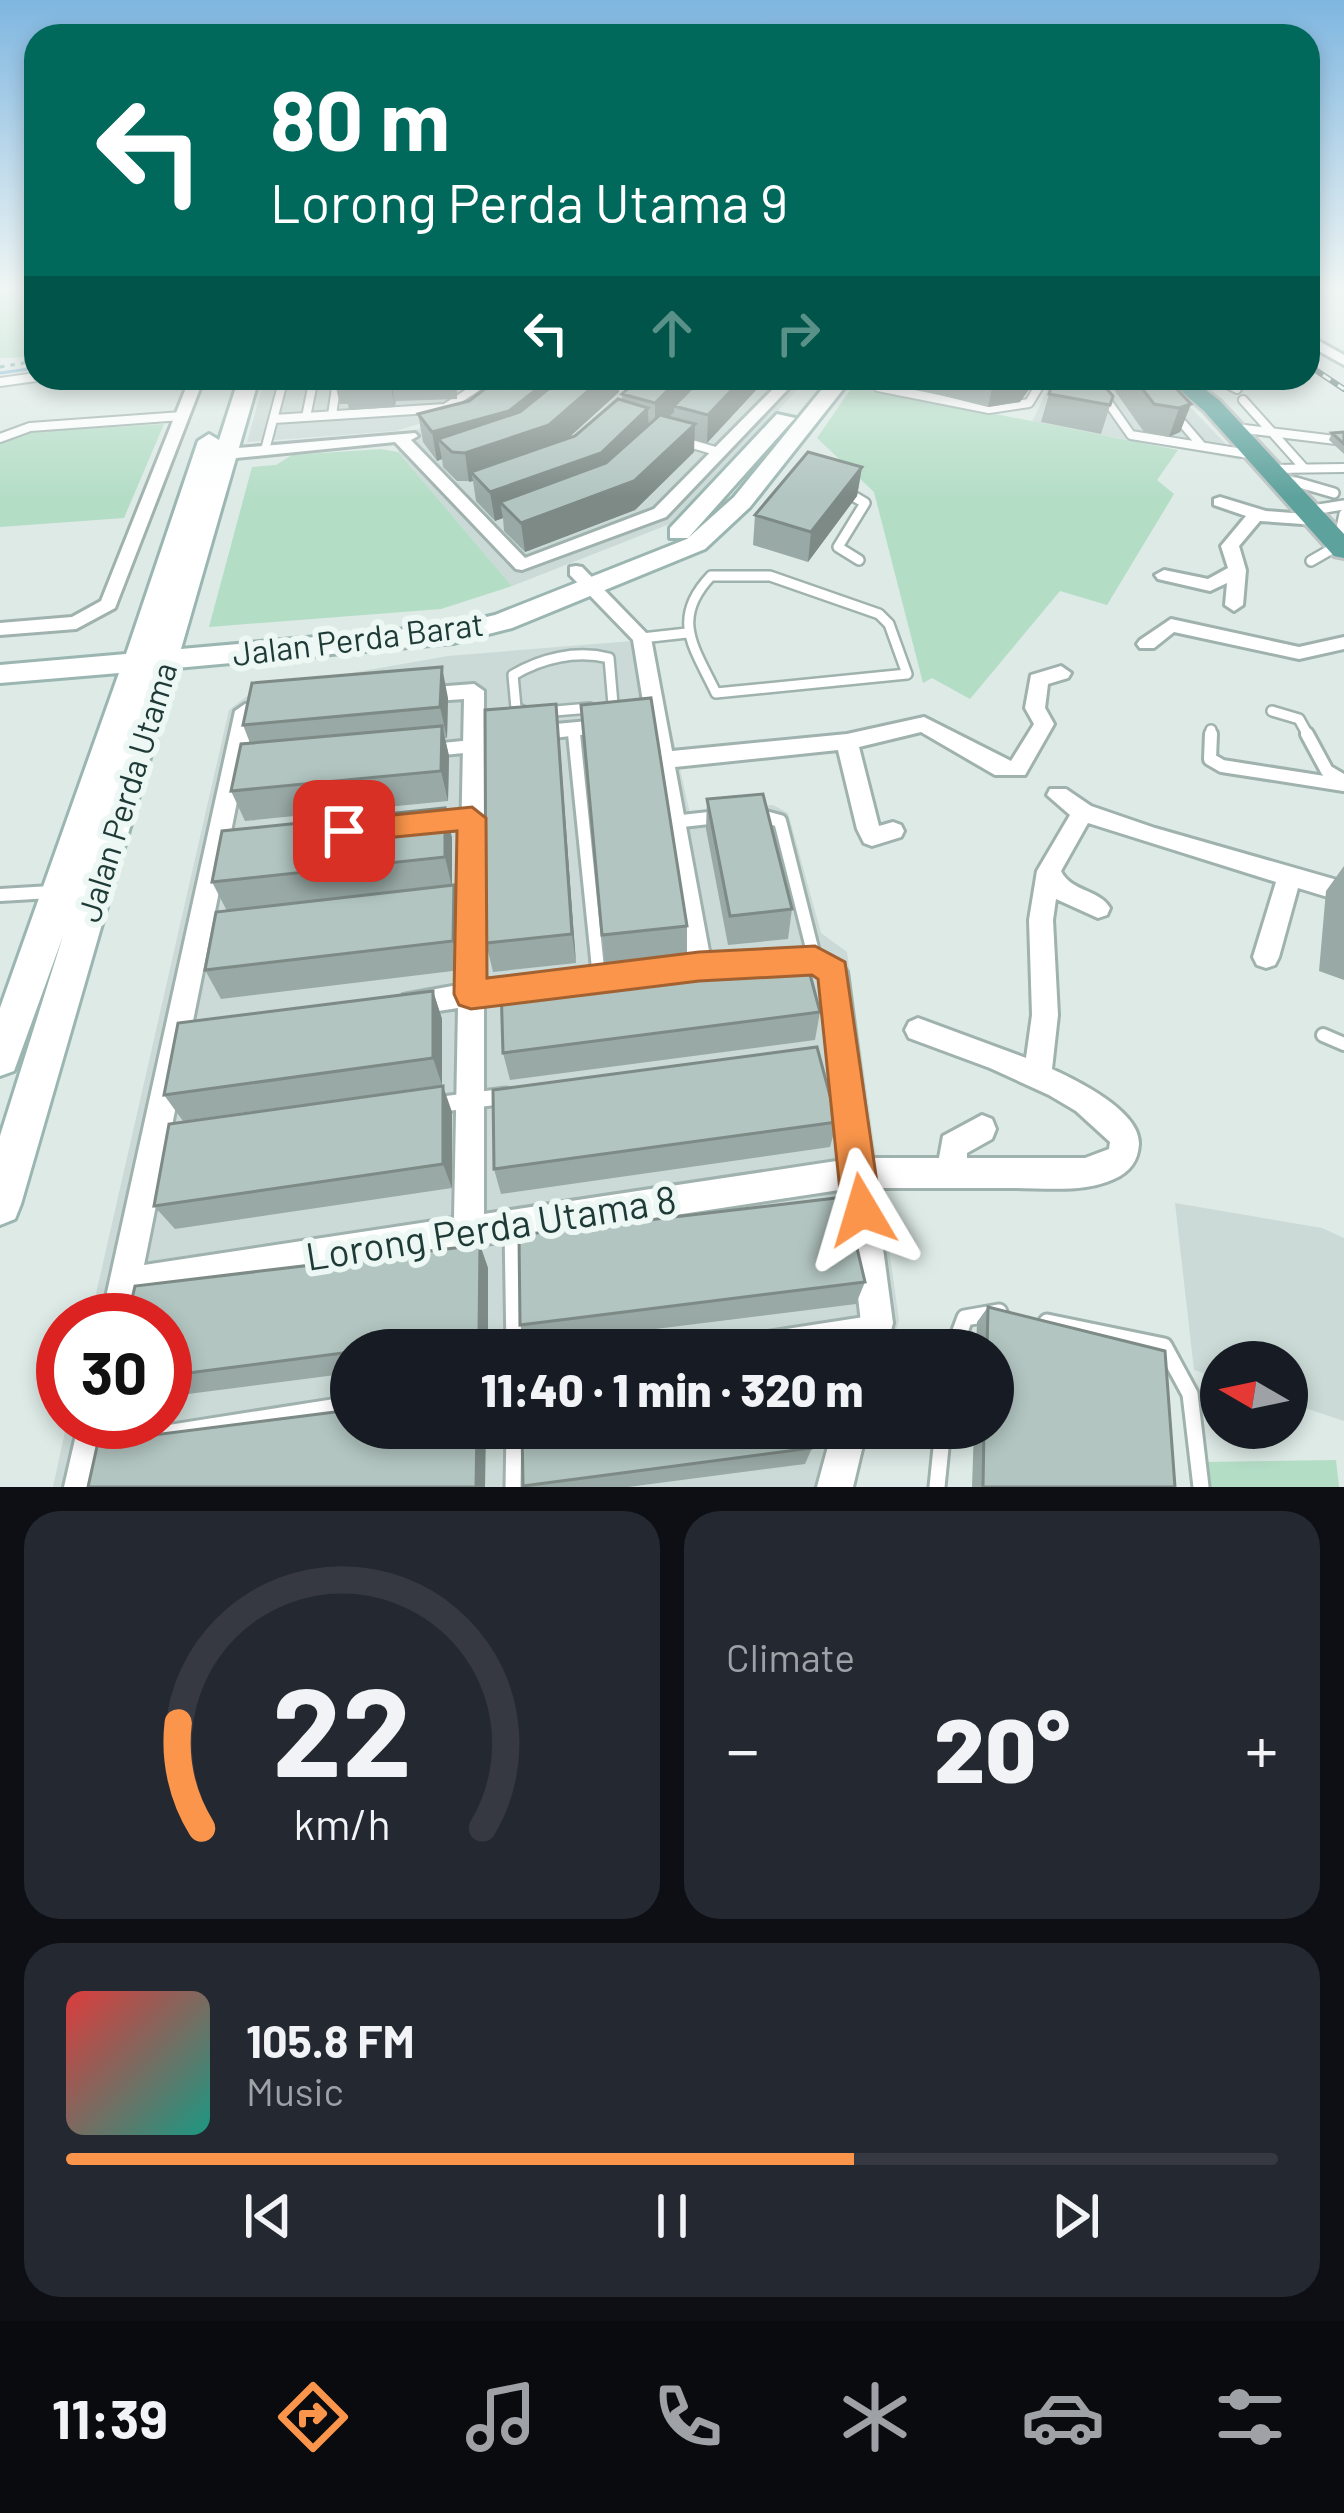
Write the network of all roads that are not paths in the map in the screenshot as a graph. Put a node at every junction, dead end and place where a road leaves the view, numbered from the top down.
1 (192, 390) edge
2 (227, 390) edge
3 (244, 390) edge
4 (281, 390) edge
5 (312, 390) edge
6 (336, 390) edge
7 (473, 390) edge
8 (780, 390) edge
9 (812, 390) edge
10 (832, 390) edge
11 (893, 390) edge
12 (1037, 390) edge
13 (1099, 390) edge
14 (1197, 390) edge
15 (1162, 400) edge
16 (1243, 400) dead end
17 (1114, 411) junction
18 (332, 415) junction
19 (182, 416) junction
20 (306, 417) junction
21 (469, 417) edge
22 (274, 418) junction
23 (1109, 425) edge
24 (442, 427) edge
25 (1233, 428) junction
26 (1269, 429) junction
27 (422, 433) edge
28 (662, 436) edge
29 (0, 438) edge
30 (401, 439) junction
31 (1344, 441) edge
32 (1202, 446) junction
33 (265, 451) junction
34 (719, 452) junction
35 (214, 458) junction
36 (163, 464) junction
37 (1268, 467) junction
38 (1304, 468) junction
39 (1344, 468) edge
40 (480, 491) edge
41 (843, 491) edge
42 (1339, 493) edge
43 (458, 499) junction
44 (1220, 502) dead end
45 (740, 505) junction
46 (1322, 509) edge
47 (1264, 516) junction
48 (508, 522) edge
49 (487, 529) junction
50 (1340, 546) edge
51 (859, 560) dead end
52 (1310, 561) dead end
53 (1237, 570) junction
54 (1164, 575) dead end
55 (584, 579) junction
56 (1234, 605) dead end
57 (0, 629) edge
58 (687, 633) junction
59 (642, 638) junction
60 (1344, 643) edge
61 (1147, 644) dead end
62 (156, 653) junction
63 (0, 656) edge
64 (0, 674) edge
65 (1060, 674) dead end
66 (405, 697) edge
67 (290, 706) edge
68 (1272, 711) dead end
69 (614, 716) junction
70 (656, 722) junction
71 (573, 729) junction
72 (1211, 730) dead end
73 (488, 739) junction
74 (847, 742) junction
75 (407, 752) edge
76 (662, 760) junction
77 (1344, 783) edge
78 (1058, 796) dead end
79 (1083, 812) junction
80 (673, 822) junction
81 (893, 831) dead end
82 (1049, 871) junction
83 (1290, 875) junction
84 (62, 892) junction
85 (1344, 892) edge
86 (0, 895) edge
87 (1098, 908) dead end
88 (1267, 958) dead end
89 (825, 966) junction
90 (588, 980) joint
91 (471, 994) junction
92 (380, 1007) edge
93 (918, 1030) dead end
94 (1323, 1035) dead end
95 (1344, 1044) edge
96 (0, 1058) edge
97 (1037, 1079) junction
98 (516, 1094) edge
99 (470, 1100) junction
100 (424, 1107) edge
101 (982, 1129) dead end
102 (6, 1162) edge
103 (953, 1169) junction
104 (856, 1173) junction
105 (0, 1204) edge
106 (512, 1225) junction
107 (469, 1232) junction
108 (124, 1283) junction
109 (122, 1293) edge
110 (514, 1329) edge
111 (873, 1329) edge
112 (955, 1329) edge
113 (330, 1406) edge
114 (192, 1422) edge
115 (90, 1449) edge
116 (514, 1449) edge
117 (845, 1449) edge
118 (941, 1449) edge
119 (82, 1487) edge
120 (513, 1487) edge
121 (835, 1487) edge
122 (937, 1487) edge
123 (1201, 1487) edge

1 - 19 street
2 - 35 street, Jalan Perda Utama
3 - 35 street, Jalan Perda Utama
4 - 22 lane
5 - 20 lane
6 - 18 lane
7 - 18 lane
8 - 34 street
9 - 45 street, Jalan Perda Barat
10 - 45 street, Jalan Perda Barat
11 - 12 lane
13 - 17 lane
14 - 25 main road
15 - 32 lane
16 - 26 lane
17 - 23 lane
17 - 32 lane
18 - 20 lane
19 - 29 lane
19 - 36 street
20 - 22 lane
21 - 24 street
22 - 33 lane
25 - 26 lane
25 - 37 main road
26 - 31 lane
26 - 38 lane
27 - 30 street
28 - 34 lane
30 - 33 street
30 - 43 street
32 - 37 lane
33 - 35 street
34 - 49 street
35 - 36 street
35 - 62 street, Jalan Perda Utama
36 - 57 street
37 - 38 lane
37 - 42 lane
37 - 46 main road
38 - 39 lane
40 - 43 street
41 - 51 lane
42 - 46 lane
43 - 49 street
44 - 47 street
45 - 55 street, Jalan Perda Barat
46 - 47 street
46 - 50 main road
47 - 53 street
48 - 49 lane
50 - 52 lane
53 - 54 street
53 - 56 street
55 - 59 street
55 - 62 street, Jalan Perda Barat
58 - 58 lane
58 - 59 lane
59 - 70 street
60 - 61 street
62 - 63 street, Jalan Perda Barat
62 - 64 street, Jalan Perda Barat
62 - 84 street, Jalan Perda Utama
62 - 102 street, Jalan Perda Utama
65 - 74 street
66 - 73 street
67 - 108 street
68 - 77 lane
69 - 69 lane
69 - 70 street
69 - 71 street
70 - 76 street
71 - 73 street
71 - 90 lane
72 - 77 lane
73 - 75 lane
73 - 91 street
74 - 76 street
74 - 81 street
76 - 80 street
78 - 79 street
79 - 82 street
79 - 83 street
80 - 89 lane
80 - 89 street
82 - 87 street
82 - 97 street
83 - 85 street
83 - 88 street
84 - 86 lane
84 - 96 street, Jalan Perda Utama
89 - 104 street
90 - 91 street
91 - 92 street
91 - 99 street
93 - 97 street
94 - 95 lane
97 - 103 street, Lorong Perda Utama 8
98 - 99 lane
99 - 100 lane
99 - 107 street
101 - 103 street
102 - 105 street, Jalan Perda Utama
103 - 104 street, Lorong Perda Utama 8
104 - 106 street, Lorong Perda Utama 8
104 - 111 street
106 - 107 street, Lorong Perda Utama 8
106 - 110 lane
107 - 108 street, Lorong Perda Utama 8
108 - 109 street
112 - 123 lane
113 - 114 lane
115 - 119 street
116 - 120 lane
117 - 121 street
118 - 122 lane

